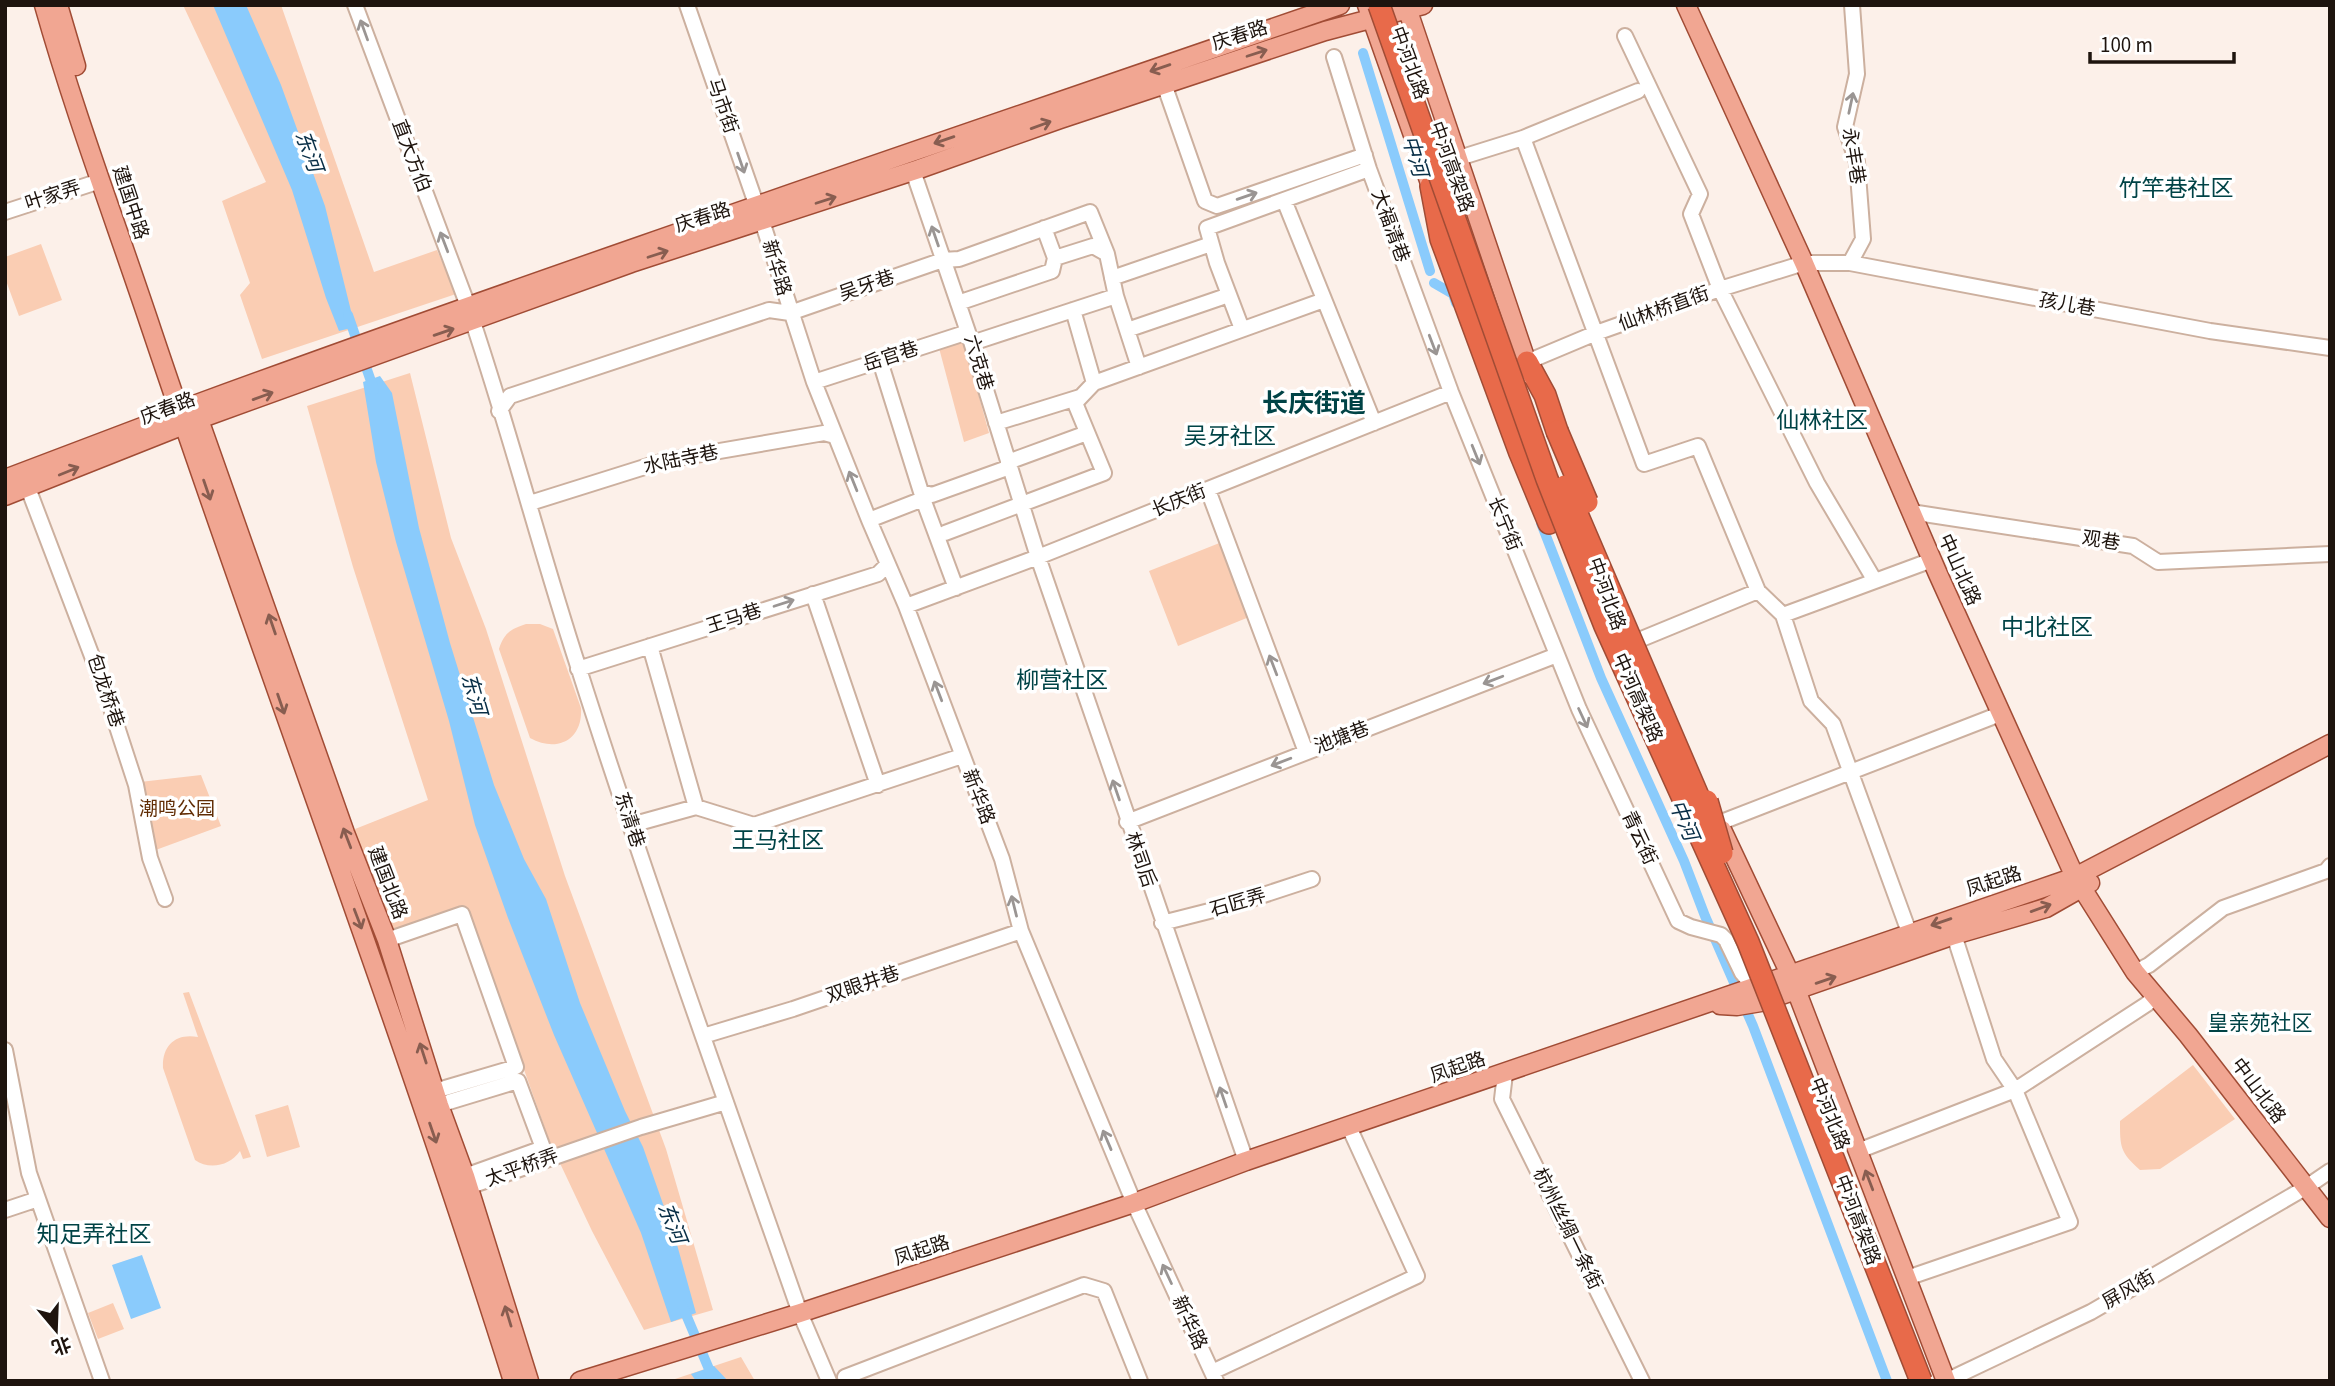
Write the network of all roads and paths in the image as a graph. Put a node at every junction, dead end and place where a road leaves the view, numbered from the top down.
1 (44, 5) edge
2 (58, 5) edge
3 (355, 5) edge
4 (687, 5) edge
5 (1340, 5) edge
6 (1686, 5) edge
7 (1852, 5) edge
8 (1407, 7) edge
9 (1372, 9) edge
10 (1625, 36) dead end
11 (1334, 57) dead end
12 (1164, 84) junction
13 (1638, 91) dead end
14 (1523, 138) junction
15 (1459, 158) junction
16 (1367, 162) junction
17 (913, 171) junction
18 (100, 181) junction
19 (1431, 186) junction
20 (1284, 200) junction
21 (5, 212) edge
22 (759, 214) junction
23 (1044, 228) junction
24 (1212, 244) junction
25 (1107, 254) junction
26 (1055, 258) junction
27 (943, 260) junction
28 (1804, 262) junction
29 (1850, 263) junction
30 (1112, 278) junction
31 (1720, 289) junction
32 (1229, 295) junction
33 (1116, 296) junction
34 (1324, 300) junction
35 (958, 303) junction
36 (1073, 310) junction
37 (790, 313) junction
38 (470, 314) junction
39 (1242, 329) junction
40 (1127, 330) junction
41 (1597, 333) junction
42 (970, 337) junction
43 (2330, 348) edge
44 (880, 361) junction
45 (1527, 362) junction
46 (1139, 367) junction
47 (814, 382) junction
48 (1094, 383) junction
49 (1451, 392) junction
50 (1080, 397) junction
51 (499, 411) junction
52 (189, 415) junction
53 (996, 423) junction
54 (1374, 423) junction
55 (1087, 433) junction
56 (835, 436) junction
57 (1009, 464) junction
58 (5, 478) edge
59 (28, 488) junction
60 (1208, 490) junction
61 (5, 496) edge
62 (530, 503) junction
63 (1022, 506) junction
64 (1911, 512) junction
65 (869, 520) junction
66 (945, 533) dead end
67 (2330, 554) edge
68 (1038, 557) junction
69 (1931, 560) junction
70 (887, 565) junction
71 (1875, 581) junction
72 (956, 588) junction
73 (1758, 591) junction
74 (813, 594) junction
75 (906, 606) junction
76 (1783, 615) junction
77 (1605, 626) junction
78 (1639, 640) junction
79 (650, 646) junction
80 (1557, 655) junction
81 (578, 668) junction
82 (2000, 714) junction
83 (2330, 744) edge
84 (1306, 752) junction
85 (2330, 752) edge
86 (962, 756) junction
87 (1851, 772) junction
88 (878, 785) junction
89 (696, 807) junction
90 (1127, 822) junction
91 (1719, 823) junction
92 (631, 825) junction
93 (1722, 853) junction
94 (2330, 866) edge
95 (1312, 879) dead end
96 (2079, 882) junction
97 (165, 898) dead end
98 (1162, 923) junction
99 (1021, 931) junction
100 (1909, 932) junction
101 (1954, 935) junction
102 (387, 940) junction
103 (2135, 972) junction
104 (1794, 982) junction
105 (2155, 996) junction
106 (1747, 998) junction
107 (704, 1036) junction
108 (5, 1050) edge
109 (1505, 1074) junction
110 (2015, 1090) junction
111 (437, 1098) junction
112 (726, 1102) junction
113 (1349, 1127) junction
114 (1858, 1151) junction
115 (1246, 1161) junction
116 (2330, 1171) edge
117 (467, 1182) junction
118 (2305, 1188) junction
119 (38, 1199) junction
120 (1134, 1202) junction
121 (5, 1210) edge
122 (2330, 1218) edge
123 (1907, 1278) junction
124 (800, 1313) junction
125 (845, 1377) dead end
126 (1214, 1377) edge
127 (102, 1381) edge
128 (513, 1381) edge
129 (529, 1381) edge
130 (580, 1381) edge
131 (829, 1381) edge
132 (1140, 1381) edge
133 (1642, 1381) edge
134 (1914, 1381) edge
135 (1921, 1381) edge
136 (1933, 1381) edge
137 (1946, 1381) edge

1 - 18 main road, 建国中路
2 - 52 main road, 建国中路
38 -> 3 street, 直大方伯
4 -> 22 street, 马市街
5 -> 22 main road, 庆春路
6 - 28 main road, 中山北路
29 -> 7 street, 永丰巷
8 - 9 main road, 庆春路
8 - 15 main road, 中河北路
8 - 93 highway, 中河高架路, bridge
12 -> 9 main road, 庆春路
9 - 19 main road, 中河北路
9 - 77 highway, 中河高架路, bridge
10 - 31 street
11 - 16 street, 大福清巷
12 -> 16 street
17 -> 12 main road, 庆春路
13 - 14 street
14 - 15 street
14 - 41 street
15 - 45 main road, 中河北路
16 - 20 street
16 -> 49 street, 大福清巷
22 -> 17 main road, 庆春路
27 -> 17 street, 六克巷
18 - 21 street, 叶家弄
18 - 52 main road, 建国中路
19 - 77 highway, bridge
19 - 106 main road, 中河北路
20 - 24 street
20 - 34 street
22 - 37 street, 新华路
22 - 38 main road, 庆春路
23 - 25 street, 吴牙巷
23 - 26 street
23 - 27 street, 吴牙巷
24 - 30 street
24 - 32 street
25 - 26 street
25 - 30 street
26 - 35 street
27 - 35 street, 六克巷
27 - 37 street, 吴牙巷
28 - 29 street, 孩儿巷
28 - 31 street, 仙林桥直街
28 - 64 main road, 中山北路
29 - 43 street, 孩儿巷
30 - 33 street
31 - 41 street, 仙林桥直街
31 - 71 street
32 - 39 street
32 - 40 street
33 - 36 street, 岳官巷
33 - 40 street
34 - 39 street
34 - 54 street
35 - 42 street, 六克巷
36 - 42 street, 岳官巷
36 - 48 street
37 - 47 street, 新华路
37 - 51 street, 吴牙巷
38 - 51 street, 东清巷
38 - 52 main road, 庆春路
39 - 46 street
40 - 46 street
41 - 45 street, 仙林桥直街
41 - 73 street
42 - 44 street, 岳官巷
42 - 53 street, 六克巷
44 - 47 street, 岳官巷
44 - 57 street
45 - 78 main road, 中河北路
45 - 93 highway, bridge
46 - 48 street
47 - 56 street, 新华路
48 - 50 street
49 - 54 street, 长庆街
49 -> 80 street, 长宁街
50 - 53 street
50 - 55 street
51 - 62 street, 东清巷
52 - 58 main road, 庆春路
59 -> 52 main road, 庆春路
102 -> 52 main road, 建国北路
52 -> 128 main road, 建国北路
53 - 57 street, 六克巷
54 - 60 street, 长庆街
55 - 57 street
55 - 63 street
56 - 62 street, 水陆寺巷
65 -> 56 street, 新华路
57 - 63 street, 六克巷
59 - 61 main road, 庆春路
59 - 97 street, 包龙桥巷
60 - 68 street, 长庆街
84 -> 60 street
62 - 81 street, 东清巷
63 - 66 street
63 - 68 street, 六克巷
64 - 67 street, 观巷
64 - 69 main road, 中山北路
65 - 70 street, 新华路
65 - 72 street
68 - 72 street, 长庆街
90 -> 68 street, 林司后
69 - 71 street
69 - 82 main road, 中山北路
70 - 74 street, 王马巷
70 - 75 street, 新华路
71 - 76 street
72 - 75 street, 长庆街
73 - 76 street
73 - 78 street
79 -> 74 street, 王马巷
74 - 88 street
86 -> 75 street, 新华路
76 - 87 street
77 - 135 highway, 中河高架路, bridge
78 - 91 main road, 中河北路
79 - 81 street, 王马巷
79 - 89 street
80 -> 84 street, 池塘巷
80 -> 106 street, 青云街
81 - 92 street, 东清巷
82 - 87 street
82 - 96 main road, 中山北路
83 - 96 main road, 凤起路
84 -> 90 street, 池塘巷
85 - 96 main road
86 - 88 street
99 -> 86 street, 新华路
87 - 91 street
87 - 100 street
88 - 89 street
89 - 92 street
90 - 98 street, 林司后
91 - 104 main road, 中河北路
92 - 107 street, 东清巷
93 - 136 highway, 中河高架路
94 - 103 street
95 - 98 street, 石匠弄
96 -> 100 main road, 凤起路
101 -> 96 main road
96 - 103 main road, 中山北路
115 -> 98 street, 林司后
99 - 107 street, 双眼井巷
120 -> 99 street, 新华路
100 - 104 main road, 凤起路
104 -> 101 main road
101 - 110 street
111 -> 102 main road, 建国北路
102 - 111 street
103 - 105 main road, 中山北路
104 - 106 main road, 凤起路
104 - 114 main road, 中河北路
105 - 110 street
105 - 118 main road, 中山北路
106 - 109 main road, 凤起路
106 - 134 main road, 中河北路
107 - 112 street, 东清巷
108 - 119 street
109 - 113 main road, 凤起路
109 - 133 street, 杭州丝绸一条街
110 - 114 street
110 - 123 street
111 - 117 main road, 建国北路
111 - 117 street
112 - 117 street, 太平桥弄
112 - 124 street, 东清巷
113 - 115 main road, 凤起路
113 - 126 street
123 -> 114 main road, 中河北路
115 - 120 main road, 凤起路
116 - 118 street, 屏风街
129 -> 117 main road, 建国北路
118 - 122 main road, 中山北路
118 - 137 street, 屏风街
119 - 121 street
119 - 127 street
120 - 124 main road, 凤起路
126 -> 120 street, 新华路
123 - 137 main road, 中河北路
124 - 130 main road, 凤起路
124 - 131 street, 东清巷
125 - 132 street

